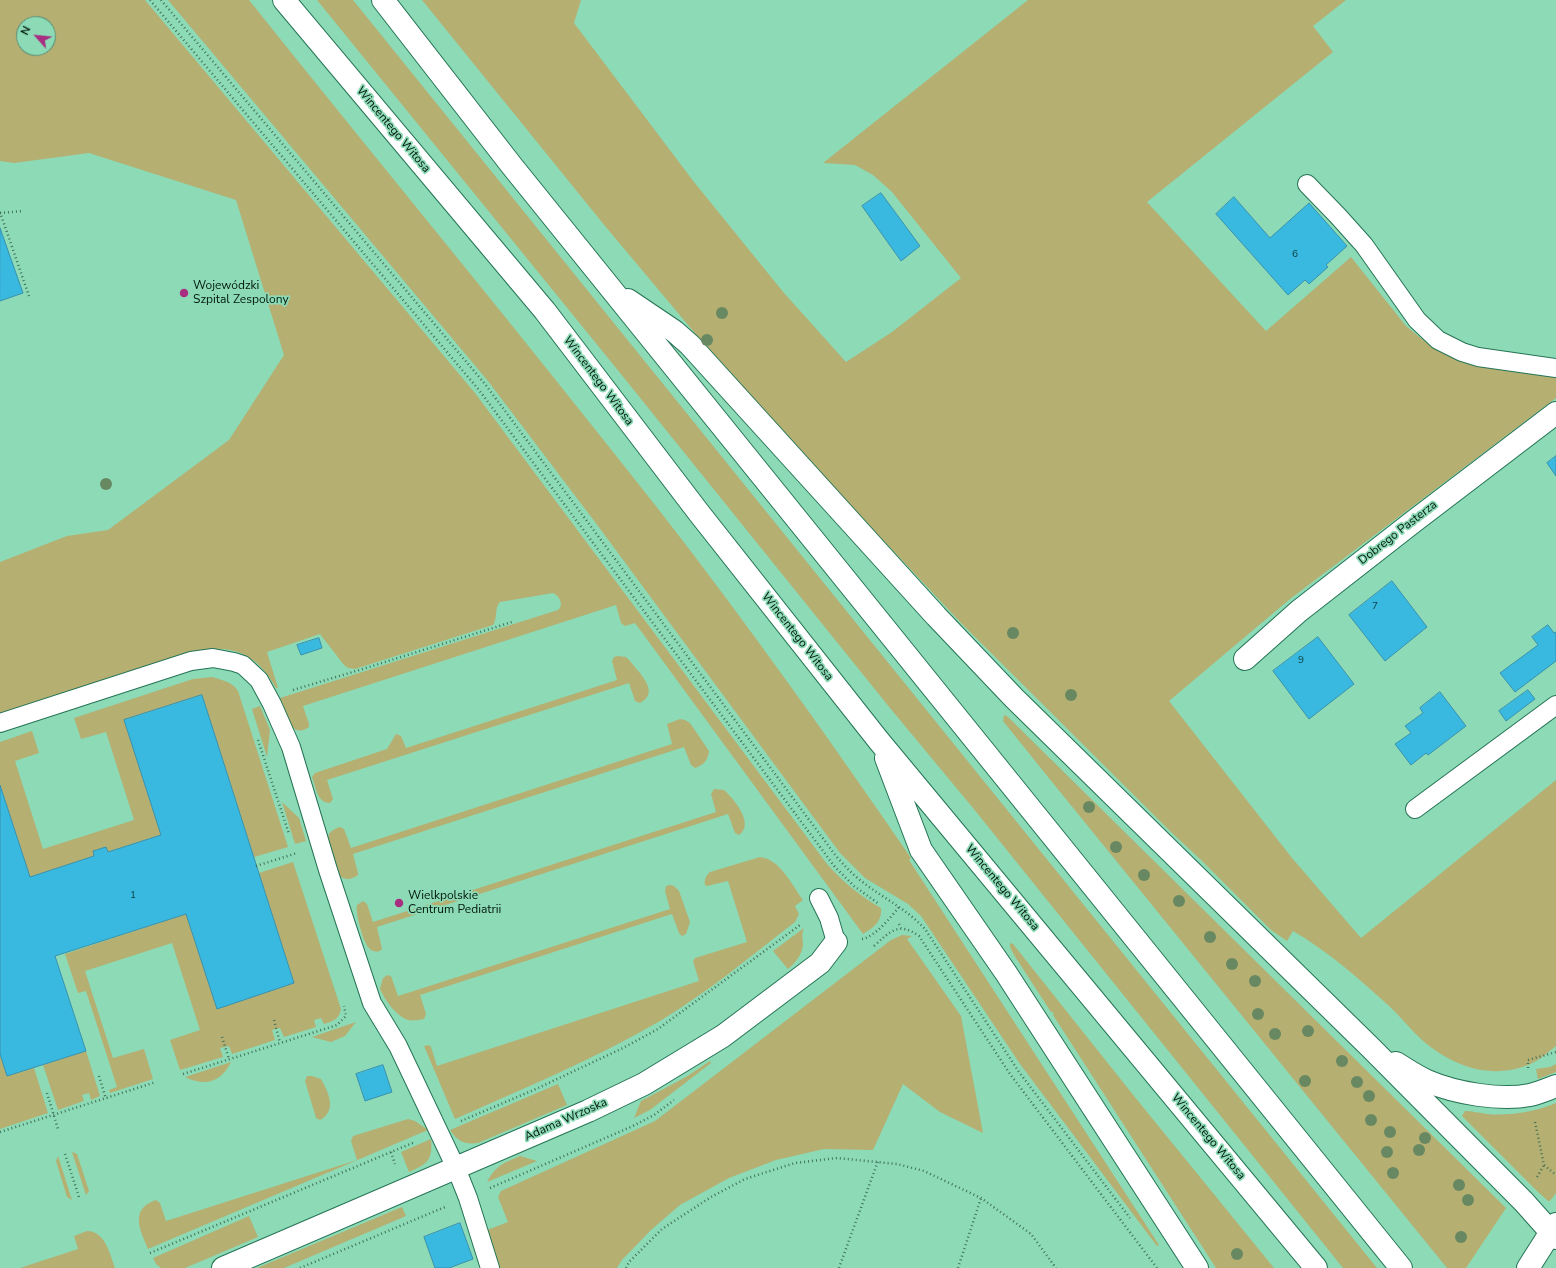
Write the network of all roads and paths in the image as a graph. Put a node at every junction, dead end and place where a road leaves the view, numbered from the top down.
1 (150, 0) edge
2 (161, 0) edge
3 (284, 0) edge
4 (383, 0) edge
5 (1306, 184) dead end
6 (23, 211) dead end
7 (0, 213) edge
8 (609, 287) junction
9 (29, 296) dead end
10 (1556, 368) edge
11 (1556, 413) edge
12 (512, 622) dead end
13 (1245, 659) dead end
14 (268, 697) junction
15 (1556, 705) edge
16 (0, 723) edge
17 (256, 734) dead end
18 (879, 741) junction
19 (1415, 809) dead end
20 (290, 838) dead end
21 (320, 845) junction
22 (295, 853) junction
23 (297, 860) dead end
24 (256, 866) dead end
25 (819, 898) dead end
26 (880, 904) dead end
27 (899, 907) junction
28 (899, 924) dead end
29 (800, 925) dead end
30 (901, 928) junction
31 (836, 942) junction
32 (874, 946) dead end
33 (344, 1004) dead end
34 (274, 1020) dead end
35 (222, 1037) dead end
36 (280, 1043) junction
37 (1371, 1048) junction
38 (229, 1059) junction
39 (183, 1074) dead end
40 (99, 1076) dead end
41 (156, 1082) dead end
42 (1556, 1086) edge
43 (47, 1093) dead end
44 (106, 1099) junction
45 (54, 1116) junction
46 (460, 1122) dead end
47 (58, 1129) dead end
48 (0, 1132) edge
49 (417, 1141) dead end
50 (65, 1154) dead end
51 (878, 1161) junction
52 (1544, 1165) dead end
53 (456, 1168) junction
54 (1556, 1175) edge
55 (79, 1198) dead end
56 (468, 1198) junction
57 (981, 1198) junction
58 (1132, 1221) dead end
59 (1554, 1231) edge
60 (150, 1253) dead end
61 (223, 1268) edge
62 (300, 1268) edge
63 (490, 1268) edge
64 (626, 1268) edge
65 (839, 1268) edge
66 (958, 1268) edge
67 (1056, 1268) edge
68 (1157, 1268) edge
69 (1197, 1268) edge
70 (1316, 1268) edge
71 (1401, 1268) edge
72 (1528, 1268) edge

1 - 26 path
2 - 27 path
3 - 18 main road, Wincentego Witosa
4 - 8 main road
5 - 10 lane
6 - 7 path
7 - 9 path
8 - 37 main road
8 - 71 main road
11 - 13 main road, Dobrego Pasterza
12 - 14 path
14 - 16 lane
14 - 21 lane
15 - 19 lane
17 - 20 path
18 - 69 main road
18 - 70 main road, Wincentego Witosa
21 - 22 path
21 - 53 lane
22 - 23 path
22 - 24 path
25 - 31 lane
27 - 31 path
27 - 58 path
28 - 30 path
29 - 46 path
30 - 32 path
30 - 68 path
31 - 53 main road, Adama Wrzoska
33 - 36 path
34 - 36 path
35 - 38 path
36 - 38 path
37 - 42 main road
37 - 59 main road
38 - 39 path
40 - 44 path
41 - 44 path
43 - 45 path
44 - 45 path
45 - 47 path
45 - 48 path
49 - 60 path
50 - 55 path
51 - 57 path
51 - 64 path
51 - 65 path
52 - 54 path
53 - 56 lane
53 - 61 main road, Adama Wrzoska
56 - 62 path
56 - 63 lane
57 - 66 path
57 - 67 path
59 - 72 main road

